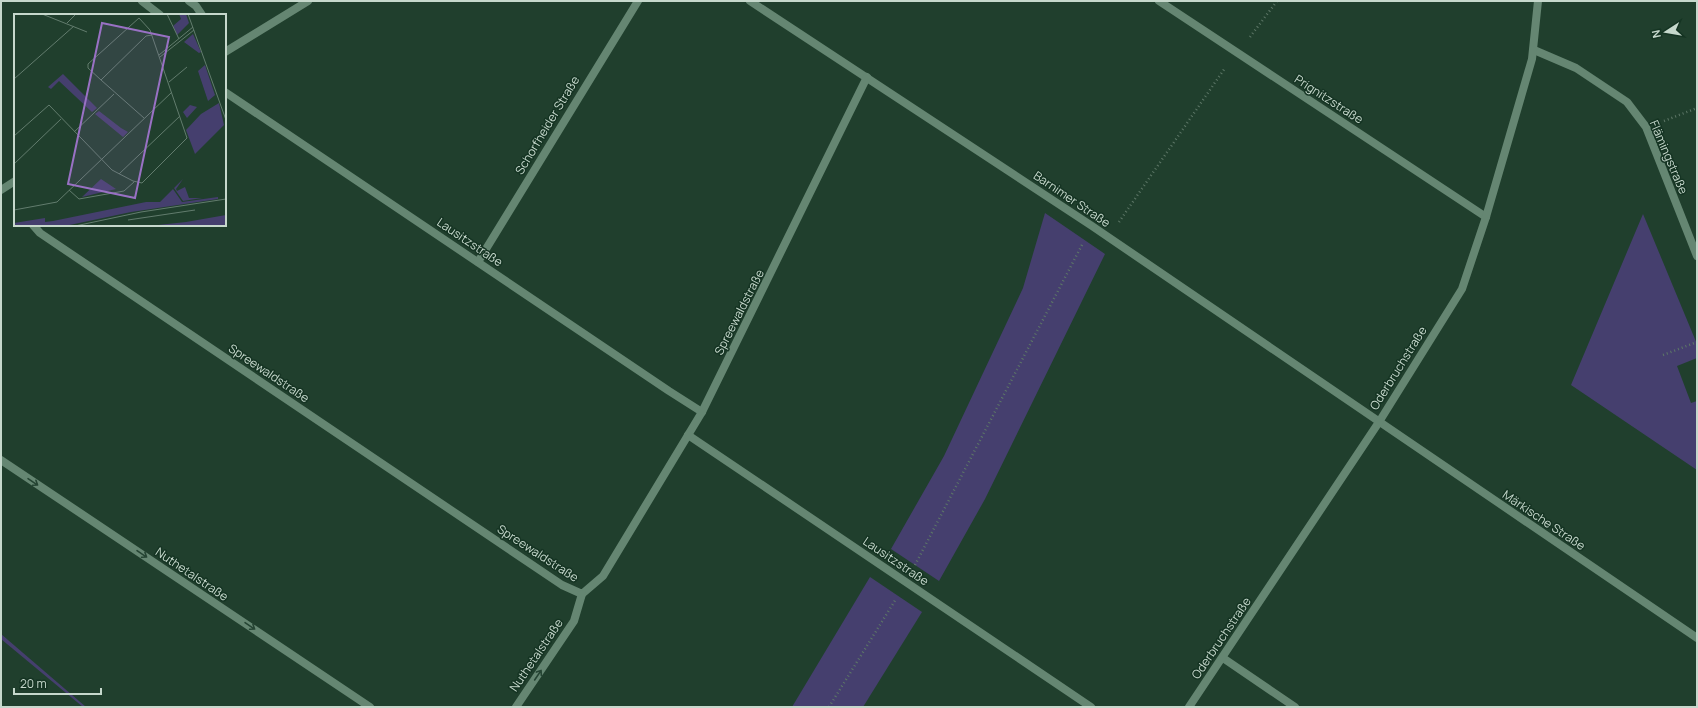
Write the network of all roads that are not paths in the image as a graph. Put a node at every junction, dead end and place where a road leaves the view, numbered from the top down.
1 (142, 1) edge
2 (189, 1) edge
3 (308, 1) edge
4 (638, 1) edge
5 (750, 1) edge
6 (1159, 1) edge
7 (1538, 1) edge
8 (159, 14) edge
9 (201, 14) edge
10 (226, 49) edge
11 (1534, 50) junction
12 (867, 77) junction
13 (226, 93) edge
14 (14, 182) edge
15 (1, 190) edge
16 (1486, 217) junction
17 (34, 226) edge
18 (1697, 256) edge
19 (478, 262) junction
20 (702, 412) junction
21 (1379, 422) junction
22 (688, 435) junction
23 (1, 460) edge
24 (582, 594) junction
25 (1697, 638) edge
26 (1223, 658) junction
27 (370, 707) edge
28 (516, 707) edge
29 (1091, 707) edge
30 (1189, 707) edge
31 (1295, 707) edge

1 - 8 street
2 - 9 street
3 - 10 street
4 - 19 street, Schorfheider Straße
5 - 12 street, Barnimer Straße
6 - 16 street, Prignitzstraße
7 - 11 street, Oderbruchstraße
11 - 16 street, Oderbruchstraße
11 - 18 street, Flämingstraße
12 - 20 street, Spreewaldstraße
12 - 21 street, Barnimer Straße
13 - 19 street, Lausitzstraße
14 - 15 street
16 - 21 street, Oderbruchstraße
17 - 24 street, Spreewaldstraße
19 - 20 street, Lausitzstraße
20 - 22 street, Spreewaldstraße
21 - 25 street, Märkische Straße
21 - 26 street, Oderbruchstraße
22 - 24 street, Spreewaldstraße
22 - 29 street, Lausitzstraße
23 -> 27 street, Nuthetalstraße
28 -> 24 street, Nuthetalstraße
26 - 30 street, Oderbruchstraße
26 - 31 street

